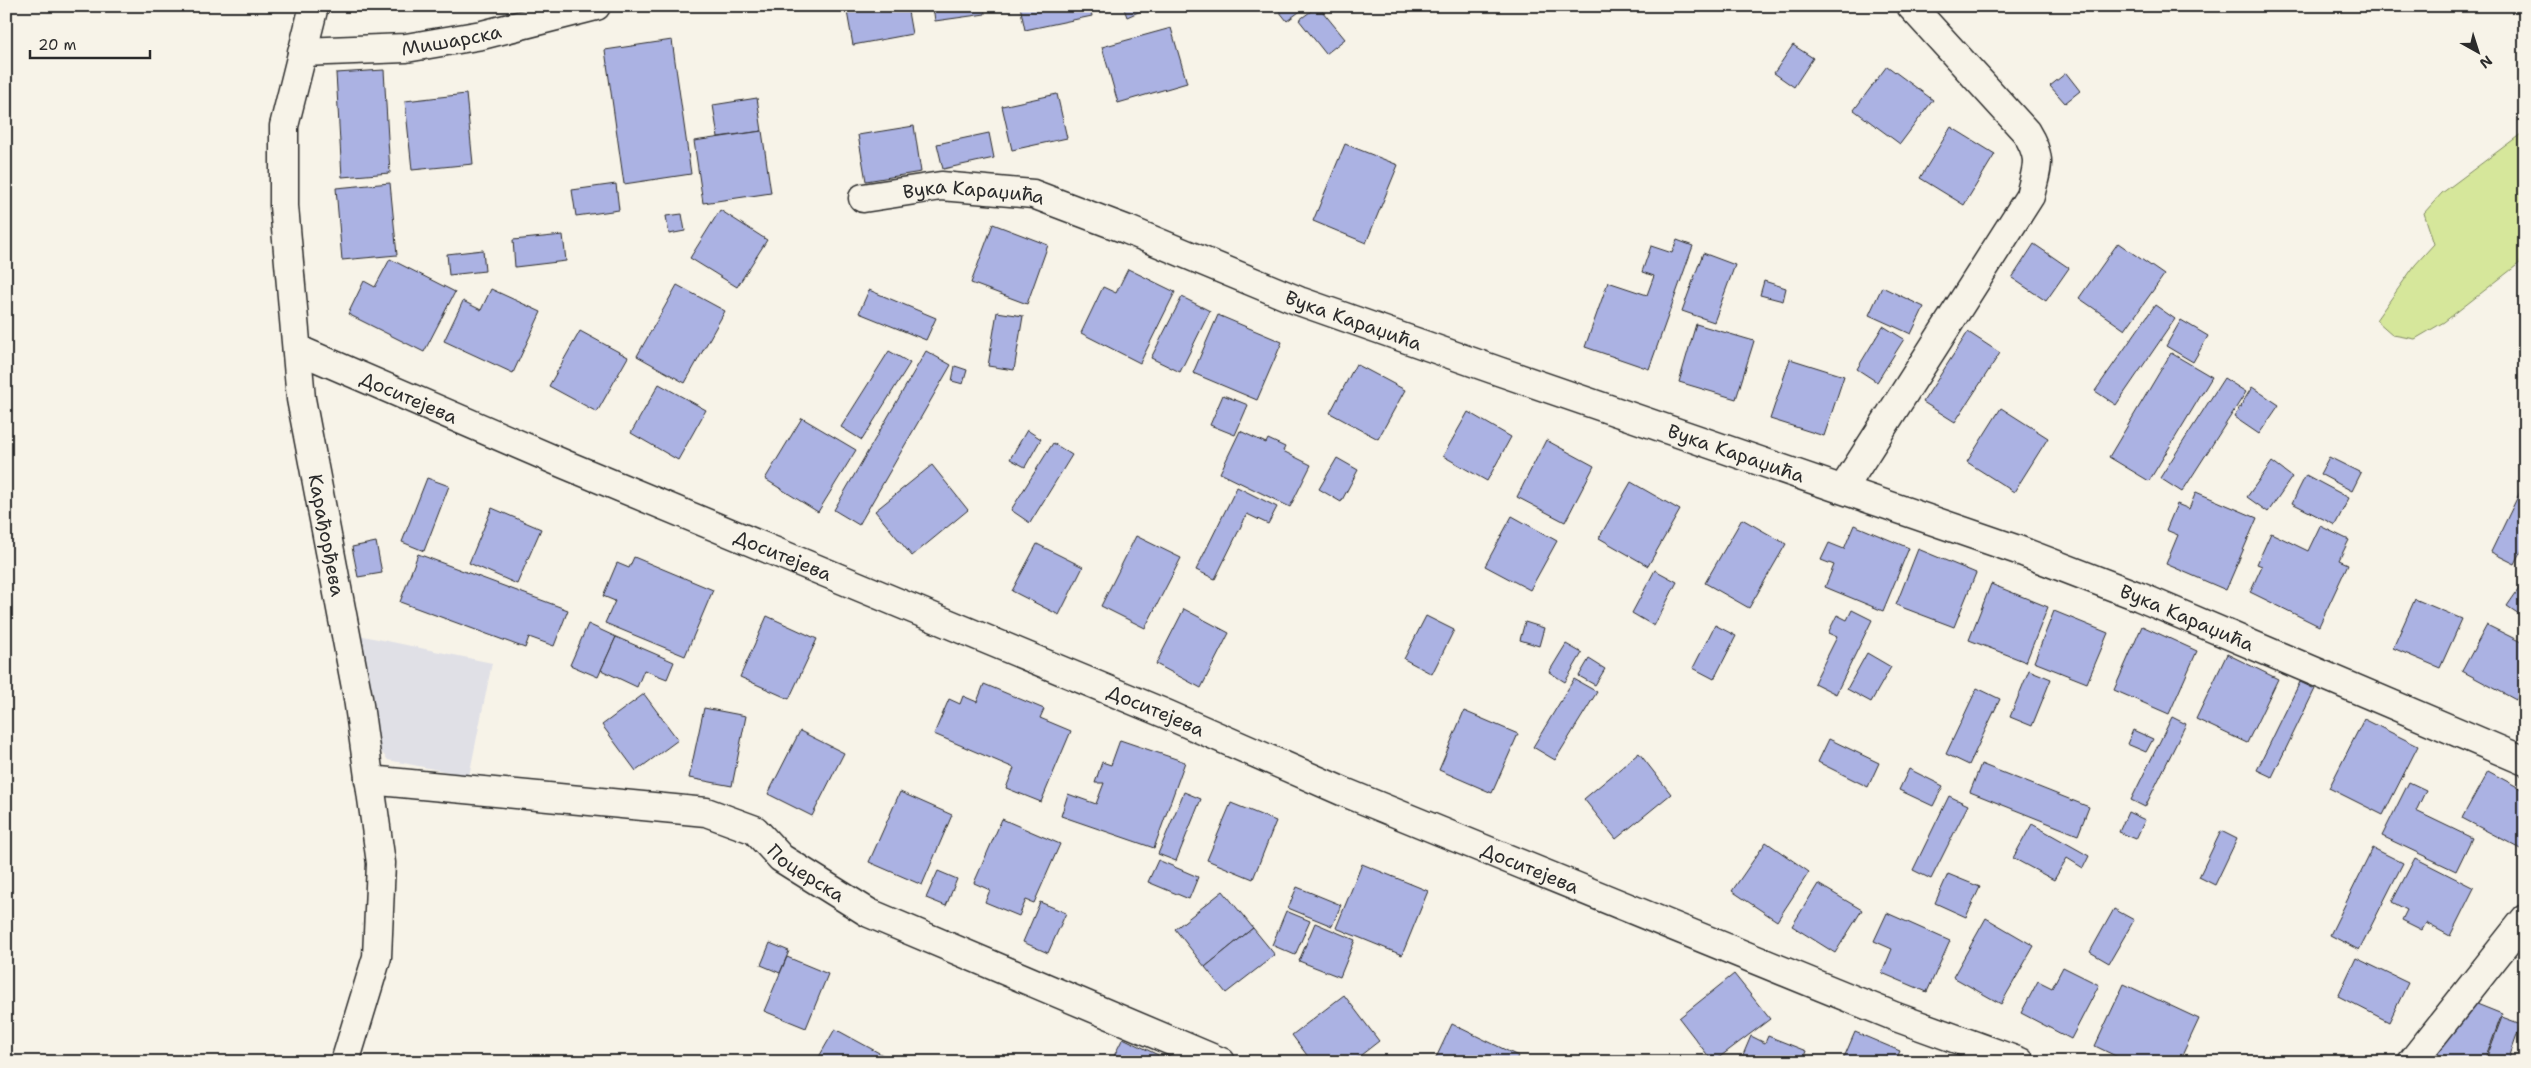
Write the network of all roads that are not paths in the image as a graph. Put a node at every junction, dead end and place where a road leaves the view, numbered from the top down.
1 (314, 6) edge
2 (596, 6) edge
3 (1911, 6) edge
4 (302, 52) junction
5 (863, 198) dead end
6 (297, 349) junction
7 (1843, 488) junction
8 (2525, 761) edge
9 (369, 780) junction
10 (2525, 919) edge
11 (345, 1062) edge
12 (1221, 1062) edge
13 (2020, 1062) edge
14 (2412, 1062) edge

1 - 4 street, Карађорђева
2 - 4 street, Мишарска
3 - 7 street
4 - 6 street, Карађорђева
5 - 7 street, Вука Караџића
6 - 9 street, Карађорђева
6 - 13 street, Доситејева
7 - 8 street, Вука Караџића
9 - 11 street, Карађорђева
9 - 12 street, Поцерска
10 - 14 street

